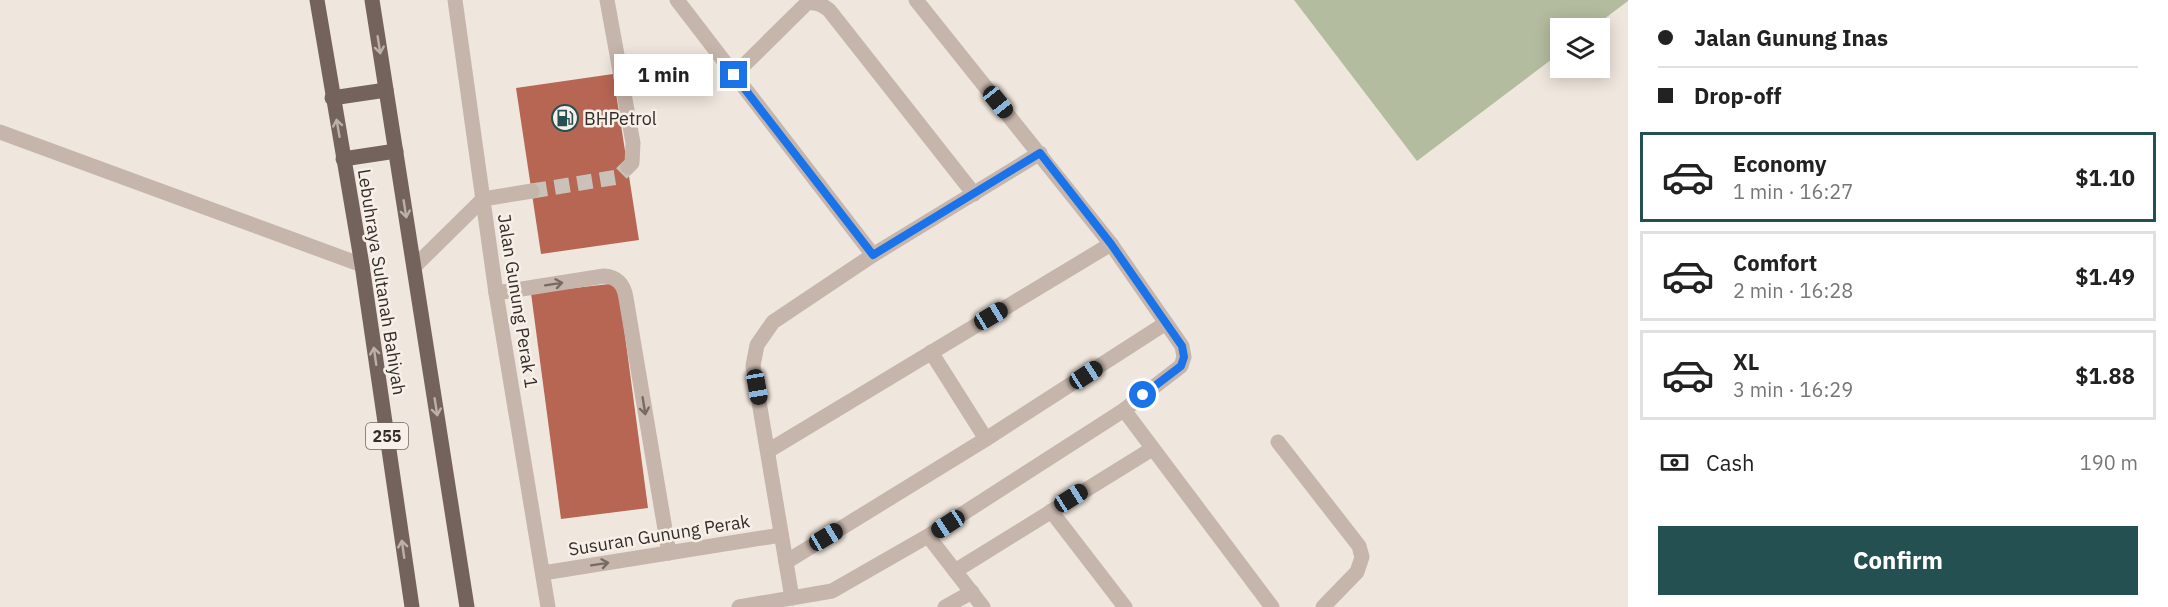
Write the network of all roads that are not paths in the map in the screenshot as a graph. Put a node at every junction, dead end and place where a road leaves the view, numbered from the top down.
1 (317, 0) edge
2 (372, 0) edge
3 (454, 0) edge
4 (607, 0) edge
5 (677, 0) edge
6 (916, 0) edge
7 (734, 75) junction
8 (386, 90) junction
9 (332, 98) junction
10 (0, 132) edge
11 (396, 151) junction
12 (1040, 153) junction
13 (343, 159) junction
14 (628, 167) dead end
15 (532, 191) tunnel mouth
16 (974, 194) junction
17 (483, 199) junction
18 (1111, 244) junction
19 (873, 255) junction
20 (362, 265) junction
21 (414, 267) junction
22 (496, 294) junction
23 (1166, 323) junction
24 (931, 352) junction
25 (1124, 410) junction
26 (986, 439) junction
27 (1278, 442) dead end
28 (1152, 449) junction
29 (768, 451) junction
30 (1051, 511) junction
31 (781, 535) junction
32 (928, 536) junction
33 (669, 553) junction
34 (786, 562) junction
35 (955, 571) junction
36 (543, 573) junction
37 (972, 592) junction
38 (792, 598) junction
39 (412, 607) edge
40 (467, 607) edge
41 (548, 607) edge
42 (739, 607) edge
43 (945, 607) edge
44 (983, 607) edge
45 (1125, 607) edge
46 (1272, 607) edge
47 (1323, 607) edge

1 - 9 main road, Lebuhraya Sultanah Bahiyah / 255
2 -> 8 main road, Lebuhraya Sultanah Bahiyah
3 - 17 street, Jalan Gunung Perak 1
4 - 14 street
5 - 7 street
6 - 12 street
7 - 16 street
7 - 19 street
8 - 9 main road
8 - 11 main road, Lebuhraya Sultanah Bahiyah
13 -> 9 main road, Lebuhraya Sultanah Bahiyah / 255
10 - 20 street
11 - 13 main road
11 -> 21 main road, Lebuhraya Sultanah Bahiyah
12 - 16 street
12 - 18 street
13 - 20 main road, Lebuhraya Sultanah Bahiyah / 255
15 - 17 street
16 - 19 street
17 - 21 street
17 - 22 street, Jalan Gunung Perak 1
18 - 23 street
18 - 24 street
19 - 29 street
39 -> 20 main road, Lebuhraya Sultanah Bahiyah / 255
21 -> 40 main road, Lebuhraya Sultanah Bahiyah
22 -> 33 street
22 - 36 street, Jalan Gunung Perak 1
23 - 25 street
23 - 26 street
24 - 26 street
24 - 29 street
25 - 28 street
25 - 32 street
26 - 34 street
27 - 47 street
28 - 30 street
28 - 46 street
29 - 31 street
30 - 35 street
30 - 45 street
31 - 33 street, Susuran Gunung Perak
31 - 34 street
32 - 35 street
32 - 38 street
36 -> 33 street, Susuran Gunung Perak
34 - 38 street
35 - 37 street
36 - 41 street, Jalan Gunung Perak 1
37 - 43 street
37 - 44 street
38 - 42 street

